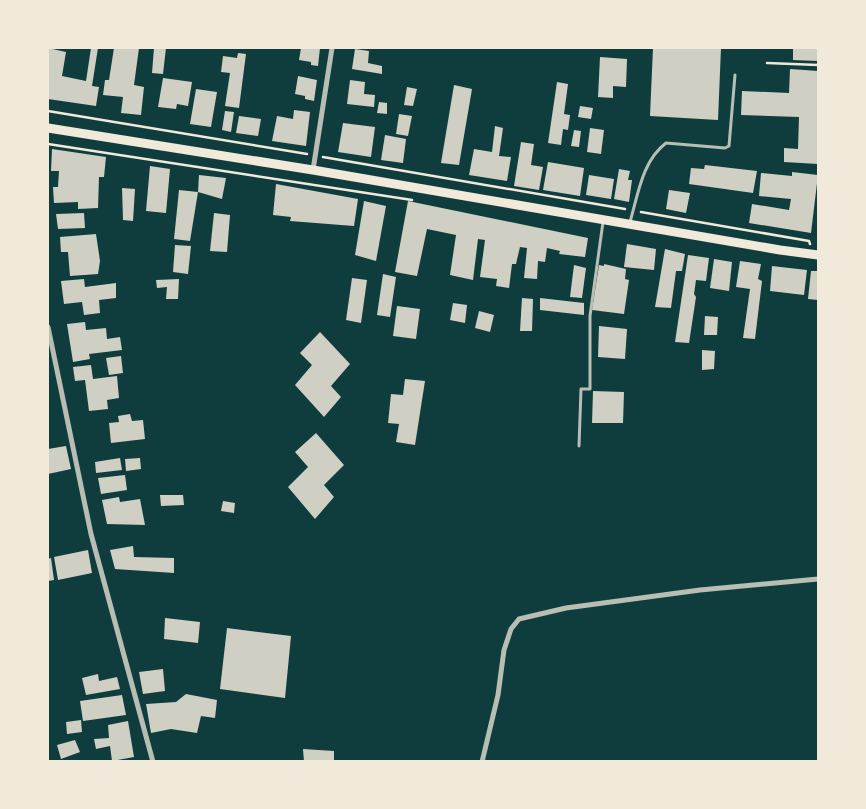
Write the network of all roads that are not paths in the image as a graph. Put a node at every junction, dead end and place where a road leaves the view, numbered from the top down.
1 (332, 48) edge
2 (735, 75) dead end
3 (48, 128) edge
4 (314, 170) junction
5 (603, 219) junction
6 (630, 223) junction
7 (818, 255) edge
8 (48, 327) edge
9 (579, 446) dead end
10 (818, 579) edge
11 (153, 762) edge
12 (482, 762) edge

1 - 4 street
2 - 6 lane
3 - 4 main road
4 - 5 main road
5 - 6 main road
5 - 9 lane
6 - 7 main road
8 - 11 street
10 - 12 street

